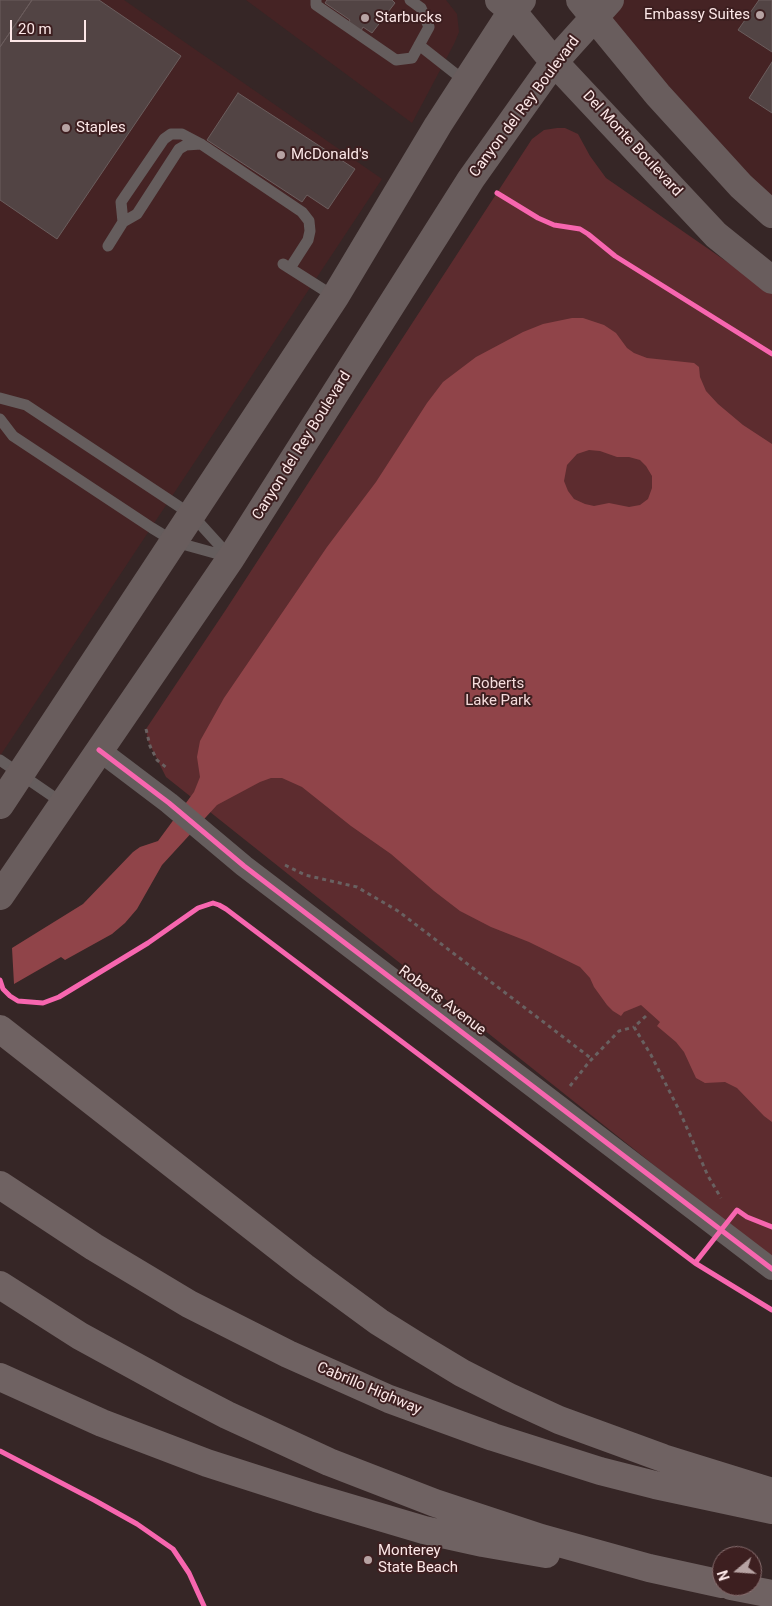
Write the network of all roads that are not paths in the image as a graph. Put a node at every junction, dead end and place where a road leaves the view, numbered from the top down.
1 (316, 0) edge
2 (410, 0) edge
3 (511, 4) edge
4 (595, 5) edge
5 (419, 45) junction
6 (554, 62) junction
7 (466, 82) junction
8 (201, 144) junction
9 (772, 214) edge
10 (123, 222) junction
11 (108, 246) dead end
12 (772, 280) edge
13 (335, 297) junction
14 (0, 398) edge
15 (0, 419) edge
16 (192, 515) junction
17 (175, 542) junction
18 (231, 558) junction
19 (99, 750) junction
20 (11, 767) edge
21 (1, 804) edge
22 (64, 804) junction
23 (0, 896) edge
24 (0, 1029) edge
25 (0, 1185) edge
26 (772, 1269) edge
27 (0, 1285) edge
28 (0, 1377) edge
29 (772, 1492) edge
30 (772, 1510) edge
31 (649, 1568) junction
32 (712, 1582) edge

1 - 5 lane
2 - 5 lane
3 - 6 main road, Del Monte Boulevard
3 - 7 main road
4 - 6 main road, Canyon del Rey Boulevard
4 - 9 main road
5 - 7 lane
6 - 12 main road, Del Monte Boulevard
6 - 18 main road, Canyon del Rey Boulevard
7 - 13 main road
8 - 10 lane
8 - 10 lane
8 - 13 lane
10 - 11 lane
13 - 16 main road
14 - 16 lane
15 - 17 lane
16 - 17 main road
16 - 18 lane
17 - 18 lane
17 - 20 main road
18 - 19 main road, Canyon del Rey Boulevard
19 - 22 main road, Canyon del Rey Boulevard
19 - 26 street, Roberts Avenue
20 - 21 main road
20 - 22 lane
22 - 23 main road, Canyon del Rey Boulevard
24 - 29 highway
25 - 30 highway, Cabrillo Highway
27 - 31 highway
28 - 31 highway
31 - 32 highway

